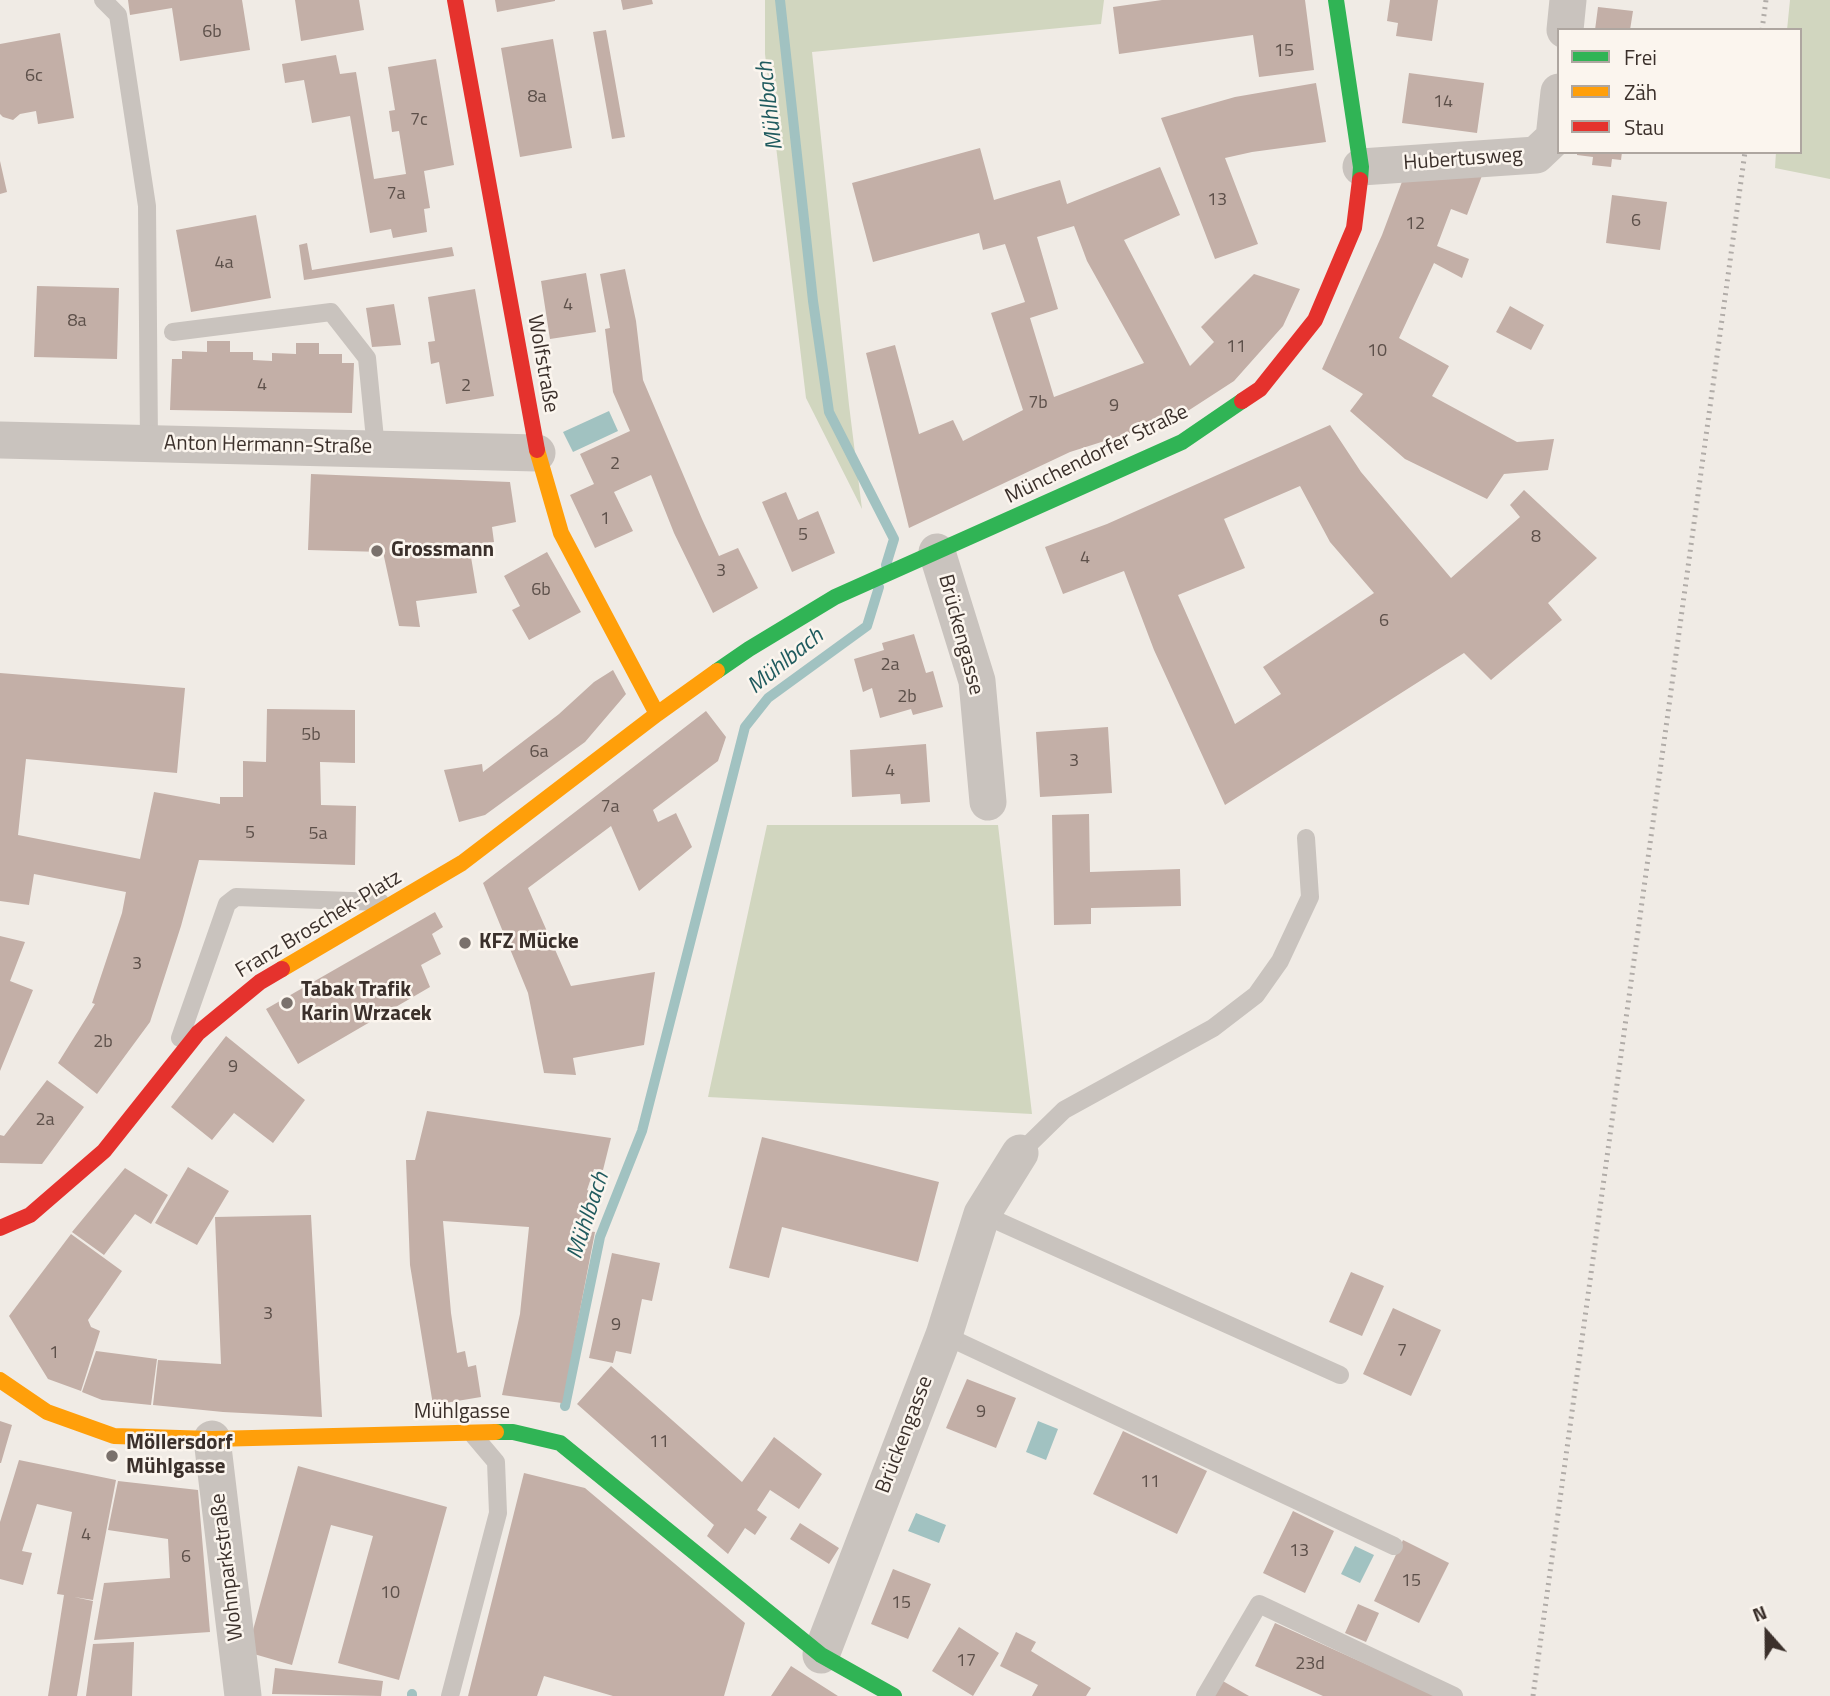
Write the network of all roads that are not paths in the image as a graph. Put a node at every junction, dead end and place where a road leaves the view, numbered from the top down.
1 (103, 0) edge
2 (455, 0) edge
3 (1336, 0) edge
4 (1568, 0) edge
5 (1565, 28) edge
6 (1557, 110) edge
7 (1361, 167) junction
8 (173, 332) dead end
9 (0, 440) edge
10 (149, 443) junction
11 (376, 449) junction
12 (537, 453) junction
13 (921, 559) junction
14 (657, 714) junction
15 (988, 802) dead end
16 (1306, 838) dead end
17 (394, 902) junction
18 (169, 1069) junction
19 (1020, 1153) joint
20 (982, 1214) junction
21 (0, 1228) edge
22 (944, 1335) junction
23 (1340, 1374) dead end
24 (0, 1380) edge
25 (471, 1433) junction
26 (212, 1439) junction
27 (1394, 1546) dead end
28 (821, 1655) junction
29 (243, 1696) edge
30 (450, 1696) edge
31 (894, 1696) edge
32 (1205, 1696) edge
33 (1454, 1696) edge

1 - 10 lane
2 - 12 street, Wolfstraße
3 - 7 street, Münchendorfer Straße
4 - 5 street
6 - 7 street, Hubertusweg
7 - 13 street, Münchendorfer Straße
8 - 11 lane
9 - 10 street, Anton Hermann-Straße
10 - 11 street, Anton Hermann-Straße
11 - 12 street, Anton Hermann-Straße
12 - 14 street, Wolfstraße
13 - 14 street, Münchendorfer Straße
13 - 15 street, Brückengasse
14 - 17 street, Franz Broschek-Platz
16 - 19 lane
17 - 18 street, Franz Broschek-Platz
17 - 18 lane
18 - 21 street, Franz Broschek-Platz
19 - 20 street, Brückengasse
20 - 22 street, Brückengasse
20 - 23 lane
22 - 27 lane
22 - 28 street, Brückengasse
24 - 26 street, Mühlgasse
25 - 26 street, Mühlgasse
25 - 28 street, Mühlgasse
25 - 30 lane
26 - 29 street, Wohnparkstraße
28 - 31 street, Mühlgasse
32 - 33 lane

